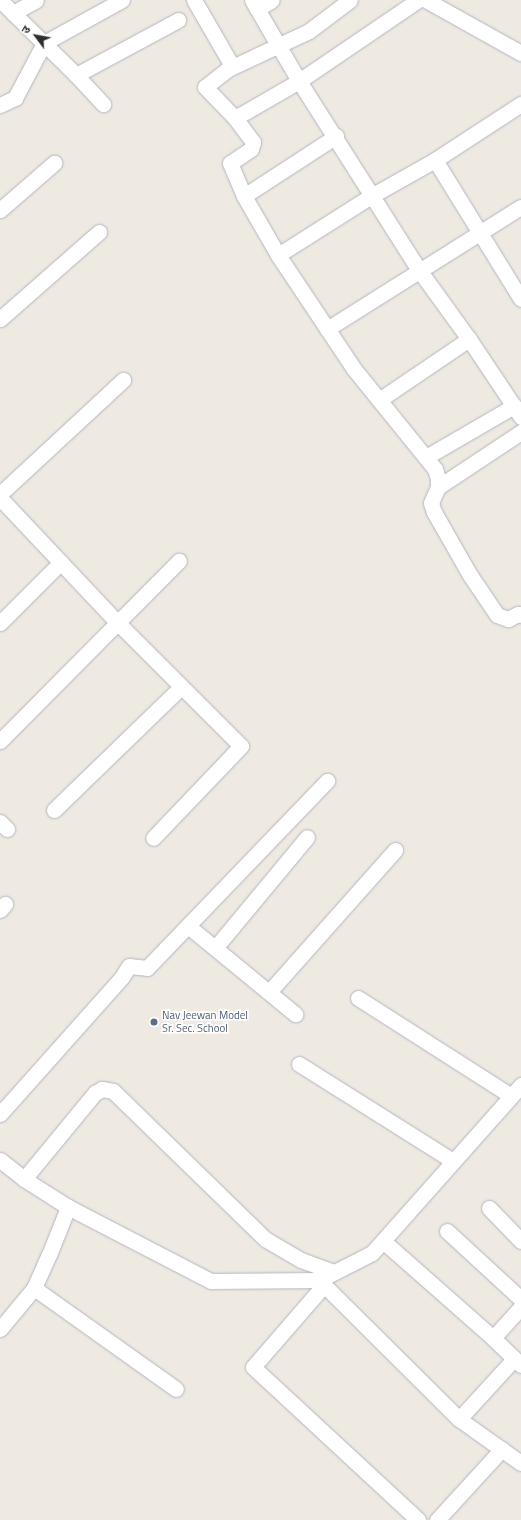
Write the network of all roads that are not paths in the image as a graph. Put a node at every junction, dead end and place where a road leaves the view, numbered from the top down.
1 (0, 0) edge
2 (36, 0) edge
3 (122, 0) edge
4 (272, 0) edge
5 (350, 0) edge
6 (418, 0) edge
7 (426, 0) edge
8 (199, 2) edge
9 (254, 4) edge
10 (13, 13) junction
11 (178, 20) dead end
12 (44, 43) junction
13 (279, 46) junction
14 (521, 53) edge
15 (228, 69) junction
16 (76, 75) junction
17 (299, 81) junction
18 (103, 104) dead end
19 (521, 104) edge
20 (0, 105) edge
21 (235, 118) junction
22 (336, 136) junction
23 (435, 160) junction
24 (54, 163) dead end
25 (244, 196) junction
26 (371, 196) junction
27 (521, 207) edge
28 (0, 210) edge
29 (99, 232) dead end
30 (478, 232) junction
31 (278, 255) junction
32 (419, 270) junction
33 (521, 299) edge
34 (0, 319) edge
35 (327, 329) junction
36 (469, 339) junction
37 (123, 380) dead end
38 (379, 400) junction
39 (517, 411) edge
40 (521, 432) edge
41 (426, 457) junction
42 (438, 487) junction
43 (0, 494) edge
44 (0, 498) edge
45 (179, 561) dead end
46 (62, 562) junction
47 (520, 614) edge
48 (0, 623) edge
49 (118, 623) junction
50 (181, 687) junction
51 (0, 741) edge
52 (327, 781) dead end
53 (54, 810) dead end
54 (307, 837) dead end
55 (153, 838) dead end
56 (395, 850) dead end
57 (188, 926) junction
58 (215, 948) junction
59 (269, 992) junction
60 (358, 998) dead end
61 (295, 1014) dead end
62 (299, 1064) dead end
63 (521, 1085) edge
64 (511, 1096) junction
65 (0, 1114) edge
66 (0, 1160) edge
67 (453, 1161) junction
68 (24, 1179) junction
69 (68, 1207) junction
70 (489, 1208) dead end
71 (447, 1231) dead end
72 (383, 1241) junction
73 (521, 1241) edge
74 (334, 1272) junction
75 (322, 1283) junction
76 (34, 1288) junction
77 (521, 1299) edge
78 (521, 1307) edge
79 (0, 1329) edge
80 (493, 1338) junction
81 (518, 1362) edge
82 (176, 1390) dead end
83 (459, 1419) junction
84 (502, 1448) junction
85 (521, 1463) edge
86 (418, 1520) edge
87 (437, 1520) edge

1 - 10 street
2 - 10 street
3 - 12 street
4 - 9 street
5 - 13 street
6 - 17 street
7 - 14 street
8 - 15 street
9 - 13 street
10 - 12 street
11 - 16 street
12 - 16 street
12 - 20 street
13 - 15 street
13 - 17 street
15 - 21 street
16 - 18 street
17 - 21 street
17 - 22 street
19 - 23 street
21 - 25 street
22 - 25 street
22 - 26 street
23 - 26 street
23 - 30 street
24 - 28 street
25 - 31 street
26 - 31 street
26 - 32 street
27 - 30 street
29 - 34 street
30 - 32 street
30 - 33 street
31 - 35 street
32 - 35 street
32 - 36 street
35 - 38 street
36 - 38 street
36 - 39 street
37 - 43 street
38 - 41 street
39 - 41 street
40 - 42 street
41 - 42 street
42 - 47 street
44 - 46 street
45 - 49 street
46 - 48 street
46 - 49 street
49 - 50 street
49 - 51 street
50 - 53 street
50 - 55 street
52 - 57 street
54 - 58 street
56 - 59 street
57 - 58 street
57 - 65 street
58 - 59 street
59 - 61 street
60 - 64 street
62 - 67 street
63 - 64 street
64 - 67 street
66 - 68 street
67 - 72 street
68 - 69 street
68 - 74 street
69 - 75 street
69 - 76 street
70 - 73 street
71 - 77 street
72 - 74 street
72 - 80 street
74 - 75 street
75 - 83 street
75 - 86 street
76 - 79 street
76 - 82 street
78 - 80 street
80 - 81 street
81 - 83 street
83 - 84 street
84 - 85 street
84 - 87 street

